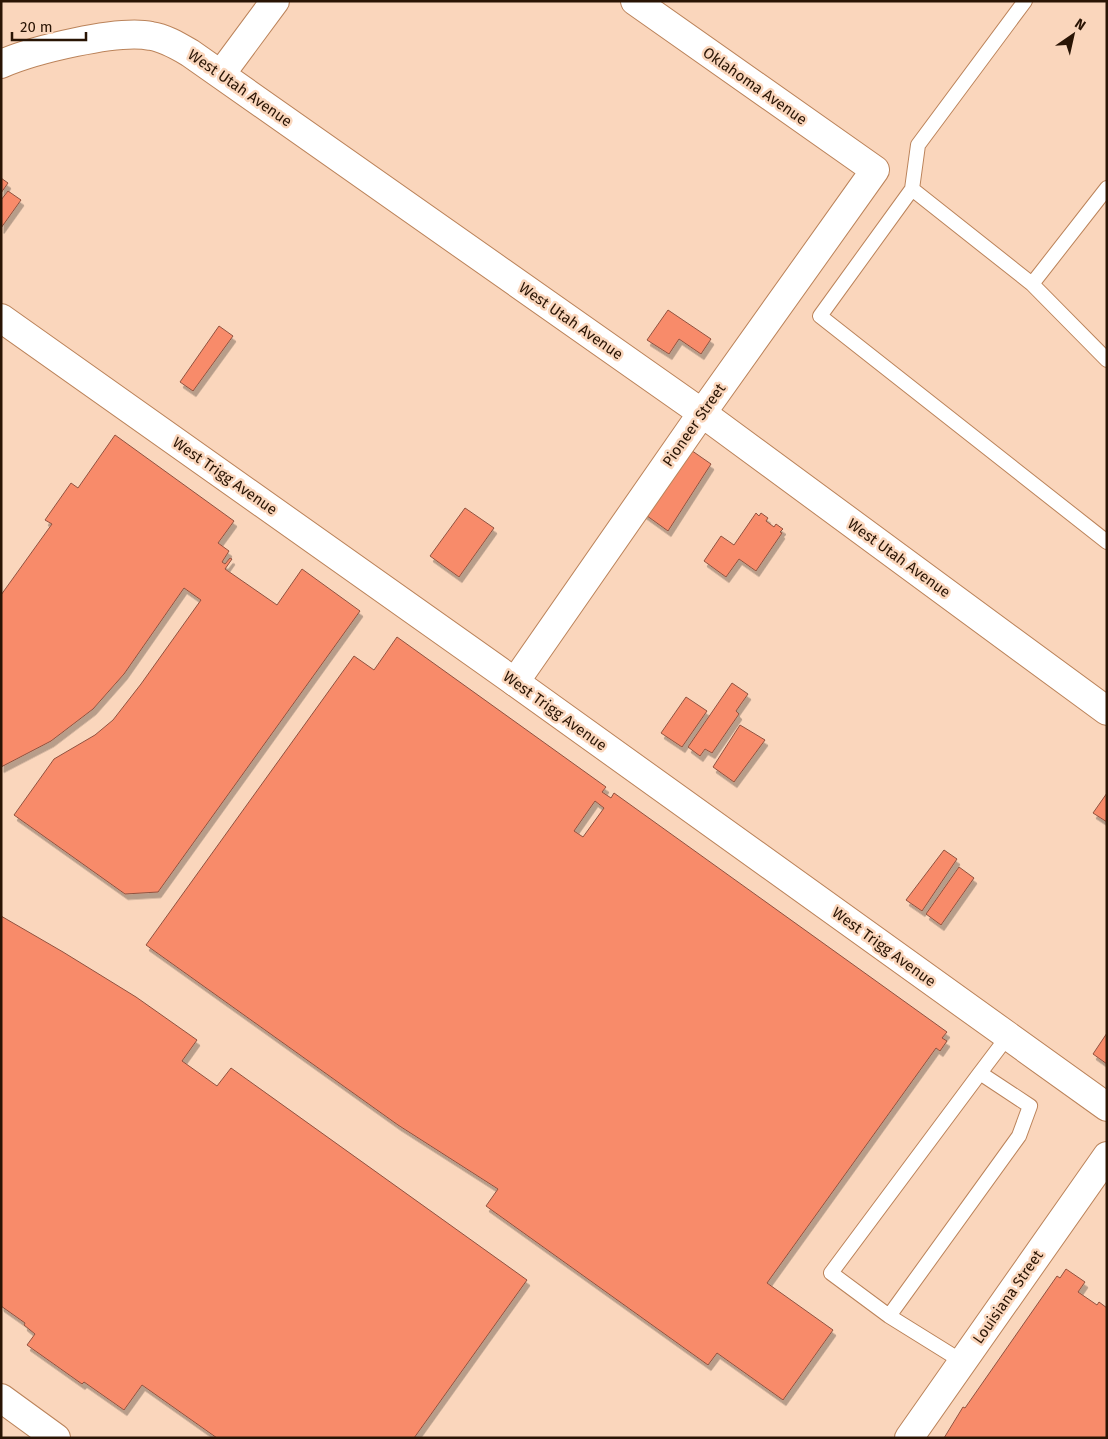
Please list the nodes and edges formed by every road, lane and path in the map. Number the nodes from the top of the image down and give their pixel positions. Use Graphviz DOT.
graph roads {
  1 [pos="275,1"];
  2 [pos="636,1"];
  3 [pos="1025,1"];
  4 [pos="1,64"];
  5 [pos="221,74"];
  6 [pos="875,170"];
  7 [pos="1107,188"];
  8 [pos="912,189"];
  9 [pos="1032,284"];
  10 [pos="1,318"];
  11 [pos="1107,360"];
  12 [pos="702,413"];
  13 [pos="1107,542"];
  14 [pos="515,682"];
  15 [pos="1107,711"];
  16 [pos="1008,1036"];
  17 [pos="980,1073"];
  18 [pos="1107,1107"];
  19 [pos="1107,1156"];
  20 [pos="889,1316"];
  21 [pos="963,1362"];
  22 [pos="1,1398"];
  23 [pos="41,1433"];
  24 [pos="909,1438"];
  1 -- 5 [label="street"];
  2 -- 6 [label="street, Oklahoma Avenue"];
  3 -- 8 [label="lane"];
  4 -- 5 [label="street, West Utah Avenue"];
  5 -- 12 [label="street, West Utah Avenue"];
  6 -- 12 [label="street, Pioneer Street"];
  7 -- 9 [label="lane"];
  8 -- 9 [label="lane"];
  8 -- 13 [label="lane"];
  9 -- 11 [label="lane"];
  10 -- 14 [label="street, West Trigg Avenue"];
  12 -- 14 [label="street, Pioneer Street"];
  12 -- 15 [label="street, West Utah Avenue"];
  14 -- 16 [label="street, West Trigg Avenue"];
  16 -- 17 [label="lane"];
  16 -- 18 [label="street, West Trigg Avenue"];
  17 -- 20 [label="lane"];
  17 -- 20 [label="lane"];
  19 -- 21 [label="street, Louisiana Street"];
  20 -- 21 [label="lane"];
  21 -- 24 [label="street, Louisiana Street"];
  22 -- 23 [label="street"];
}
